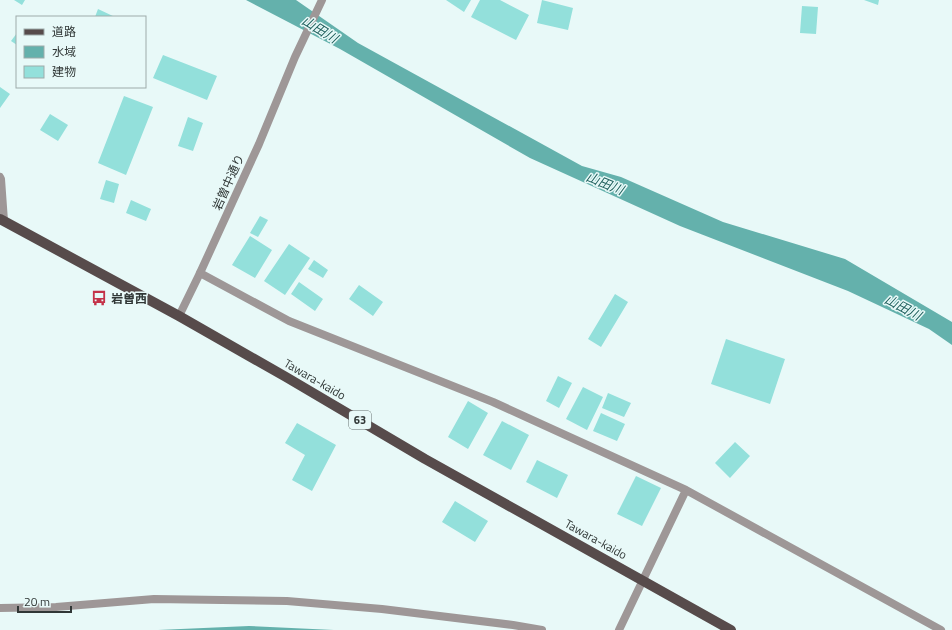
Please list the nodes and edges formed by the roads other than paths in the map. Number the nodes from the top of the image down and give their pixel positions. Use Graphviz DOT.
graph roads {
  1 [pos="322,0"];
  2 [pos="0,177"];
  3 [pos="2,220"];
  4 [pos="200,273"];
  5 [pos="179,316"];
  6 [pos="686,490"];
  7 [pos="644,580"];
  8 [pos="0,608"];
  9 [pos="542,630"];
  10 [pos="619,630"];
  11 [pos="731,630"];
  12 [pos="941,630"];
  1 -- 4 [label="street, 岩曽中通り"];
  2 -- 3 [label="street"];
  3 -- 5 [label="main road, Tawara-kaido / 63"];
  4 -- 5 [label="street, 岩曽中通り"];
  4 -- 6 [label="street"];
  5 -- 7 [label="main road, Tawara-kaido / 63"];
  6 -- 7 [label="street"];
  6 -- 12 [label="street"];
  7 -- 10 [label="street"];
  7 -- 11 [label="main road, Tawara-kaido / 63"];
  8 -- 9 [label="street"];
}
